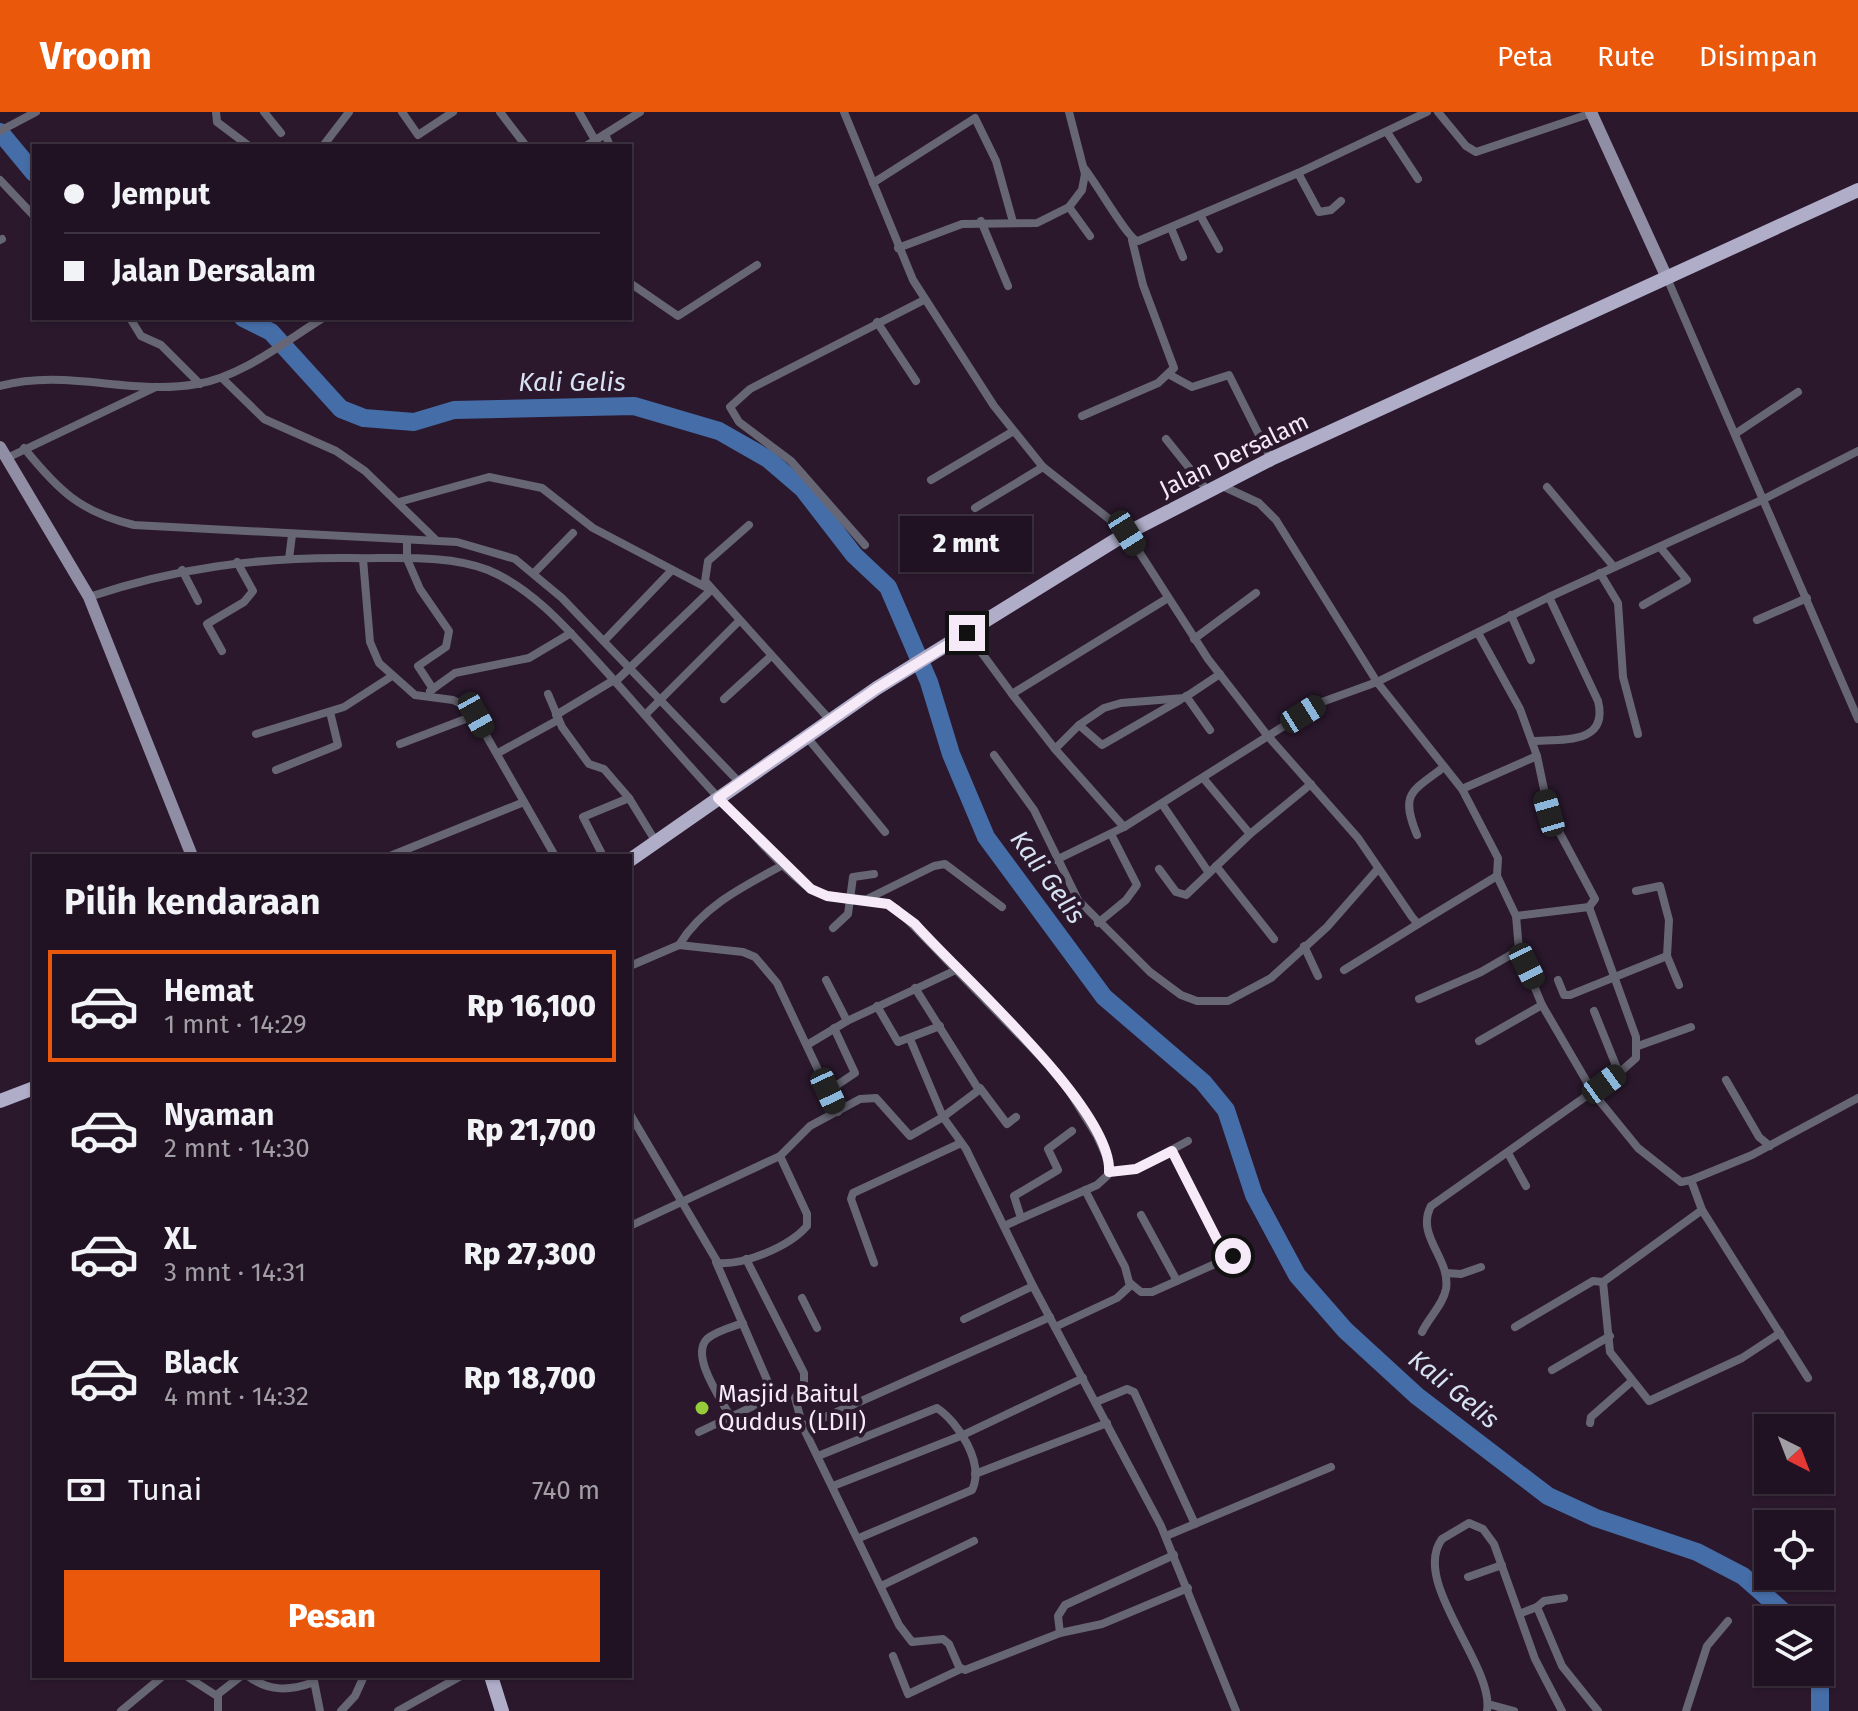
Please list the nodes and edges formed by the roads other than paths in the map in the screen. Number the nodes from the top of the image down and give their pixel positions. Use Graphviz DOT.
graph roads {
  1 [pos="36,112"];
  2 [pos="216,112"];
  3 [pos="264,112"];
  4 [pos="349,112"];
  5 [pos="402,112"];
  6 [pos="453,112"];
  7 [pos="500,112"];
  8 [pos="579,112"];
  9 [pos="640,112"];
  10 [pos="844,112"];
  11 [pos="1069,112"];
  12 [pos="1427,112"];
  13 [pos="1438,112"];
  14 [pos="1592,112"];
  15 [pos="626,116"];
  16 [pos="0,131"];
  17 [pos="1387,132"];
  18 [pos="281,133"];
  19 [pos="605,134"];
  20 [pos="595,140"];
  21 [pos="246,144"];
  22 [pos="325,144"];
  23 [pos="524,144"];
  24 [pos="589,144"];
  25 [pos="609,144"];
  26 [pos="1084,168"];
  27 [pos="1298,173"];
  28 [pos="1418,179"];
  29 [pos="0,180"];
  30 [pos="873,183"];
  31 [pos="1858,190"];
  32 [pos="1341,201"];
  33 [pos="1069,207"];
  34 [pos="32,214"];
  35 [pos="1200,215"];
  36 [pos="981,221"];
  37 [pos="1013,222"];
  38 [pos="1171,228"];
  39 [pos="1090,236"];
  40 [pos="1132,240"];
  41 [pos="898,248"];
  42 [pos="1219,249"];
  43 [pos="1183,257"];
  44 [pos="757,265"];
  45 [pos="1667,278"];
  46 [pos="632,284"];
  47 [pos="1008,286"];
  48 [pos="924,300"];
  49 [pos="131,320"];
  50 [pos="320,320"];
  51 [pos="877,322"];
  52 [pos="1170,375"];
  53 [pos="222,378"];
  54 [pos="916,381"];
  55 [pos="200,384"];
  56 [pos="0,386"];
  57 [pos="157,387"];
  58 [pos="1798,392"];
  59 [pos="1082,416"];
  60 [pos="1012,432"];
  61 [pos="1735,434"];
  62 [pos="1166,439"];
  63 [pos="24,448"];
  64 [pos="1858,451"];
  65 [pos="3,452"];
  66 [pos="1271,459"];
  67 [pos="1043,467"];
  68 [pos="931,480"];
  69 [pos="1212,487"];
  70 [pos="1547,487"];
  71 [pos="1764,499"];
  72 [pos="399,502"];
  73 [pos="975,508"];
  74 [pos="749,525"];
  75 [pos="573,533"];
  76 [pos="1127,533"];
  77 [pos="291,539"];
  78 [pos="436,540"];
  79 [pos="407,541"];
  80 [pos="865,545"];
  81 [pos="1660,547"];
  82 [pos="407,558"];
  83 [pos="289,559"];
  84 [pos="363,559"];
  85 [pos="237,562"];
  86 [pos="1614,567"];
  87 [pos="182,570"];
  88 [pos="672,570"];
  89 [pos="1600,573"];
  90 [pos="535,574"];
  91 [pos="711,590"];
  92 [pos="523,591"];
  93 [pos="1256,593"];
  94 [pos="89,597"];
  95 [pos="1549,597"];
  96 [pos="1168,598"];
  97 [pos="1807,598"];
  98 [pos="198,601"];
  99 [pos="1643,605"];
  100 [pos="1511,615"];
  101 [pos="1757,620"];
  102 [pos="739,621"];
  103 [pos="571,633"];
  104 [pos="967,633"];
  105 [pos="1478,633"];
  106 [pos="1194,639"];
  107 [pos="604,641"];
  108 [pos="222,651"];
  109 [pos="770,657"];
  110 [pos="1531,660"];
  111 [pos="631,669"];
  112 [pos="1220,674"];
  113 [pos="392,676"];
  114 [pos="615,681"];
  115 [pos="1377,682"];
  116 [pos="433,689"];
  117 [pos="548,694"];
  118 [pos="1012,694"];
  119 [pos="423,697"];
  120 [pos="1185,697"];
  121 [pos="724,699"];
  122 [pos="659,701"];
  123 [pos="330,712"];
  124 [pos="647,713"];
  125 [pos="476,715"];
  126 [pos="557,717"];
  127 [pos="1858,719"];
  128 [pos="830,720"];
  129 [pos="1079,725"];
  130 [pos="1210,730"];
  131 [pos="256,734"];
  132 [pos="1638,734"];
  133 [pos="1267,735"];
  134 [pos="806,736"];
  135 [pos="1532,741"];
  136 [pos="400,744"];
  137 [pos="1055,749"];
  138 [pos="498,753"];
  139 [pos="994,755"];
  140 [pos="1537,756"];
  141 [pos="1444,767"];
  142 [pos="276,770"];
  143 [pos="1204,779"];
  144 [pos="738,784"];
  145 [pos="1311,784"];
  146 [pos="1462,789"];
  147 [pos="629,798"];
  148 [pos="719,798"];
  149 [pos="524,802"];
  150 [pos="1162,804"];
  151 [pos="1124,827"];
  152 [pos="885,832"];
  153 [pos="1111,834"];
  154 [pos="1250,834"];
  155 [pos="1417,835"];
  156 [pos="657,843"];
  157 [pos="191,854"];
  158 [pos="395,854"];
  159 [pos="554,854"];
  160 [pos="602,854"];
  161 [pos="632,859"];
  162 [pos="1056,860"];
  163 [pos="783,865"];
  164 [pos="1159,869"];
  165 [pos="1213,870"];
  166 [pos="1377,870"];
  167 [pos="874,874"];
  168 [pos="1497,876"];
  169 [pos="1636,891"];
  170 [pos="848,898"];
  171 [pos="864,900"];
  172 [pos="1002,907"];
  173 [pos="1589,907"];
  174 [pos="1516,916"];
  175 [pos="1098,923"];
  176 [pos="1418,924"];
  177 [pos="833,928"];
  178 [pos="1274,939"];
  179 [pos="679,945"];
  180 [pos="1304,946"];
  181 [pos="1519,950"];
  182 [pos="1667,956"];
  183 [pos="632,965"];
  184 [pos="956,970"];
  185 [pos="1344,970"];
  186 [pos="1318,976"];
  187 [pos="1612,976"];
  188 [pos="826,980"];
  189 [pos="1558,980"];
  190 [pos="1679,985"];
  191 [pos="915,988"];
  192 [pos="1419,999"];
  193 [pos="1542,1005"];
  194 [pos="877,1006"];
  195 [pos="1594,1011"];
  196 [pos="847,1021"];
  197 [pos="940,1026"];
  198 [pos="1691,1027"];
  199 [pos="834,1028"];
  200 [pos="910,1039"];
  201 [pos="1479,1041"];
  202 [pos="807,1045"];
  203 [pos="1638,1046"];
  204 [pos="1619,1073"];
  205 [pos="1726,1080"];
  206 [pos="980,1088"];
  207 [pos="32,1089"];
  208 [pos="828,1091"];
  209 [pos="1594,1094"];
  210 [pos="1858,1098"];
  211 [pos="0,1101"];
  212 [pos="838,1112"];
  213 [pos="943,1117"];
  214 [pos="1016,1117"];
  215 [pos="632,1118"];
  216 [pos="1072,1131"];
  217 [pos="1188,1141"];
  218 [pos="961,1143"];
  219 [pos="1770,1146"];
  220 [pos="1172,1151"];
  221 [pos="1508,1153"];
  222 [pos="780,1156"];
  223 [pos="1109,1172"];
  224 [pos="1691,1180"];
  225 [pos="1526,1186"];
  226 [pos="1085,1190"];
  227 [pos="681,1205"];
  228 [pos="1702,1210"];
  229 [pos="1141,1215"];
  230 [pos="1021,1218"];
  231 [pos="632,1225"];
  232 [pos="1004,1226"];
  233 [pos="746,1259"];
  234 [pos="716,1262"];
  235 [pos="874,1263"];
  236 [pos="1481,1267"];
  237 [pos="1446,1273"];
  238 [pos="1177,1281"];
  239 [pos="1603,1282"];
  240 [pos="1130,1283"];
  241 [pos="1033,1286"];
  242 [pos="802,1298"];
  243 [pos="1050,1317"];
  244 [pos="964,1319"];
  245 [pos="743,1323"];
  246 [pos="1055,1327"];
  247 [pos="1515,1327"];
  248 [pos="817,1328"];
  249 [pos="1422,1332"];
  250 [pos="1780,1333"];
  251 [pos="1610,1336"];
  252 [pos="1552,1370"];
  253 [pos="1083,1378"];
  254 [pos="1808,1378"];
  255 [pos="1632,1381"];
  256 [pos="1096,1402"];
  257 [pos="730,1416"];
  258 [pos="1107,1423"];
  259 [pos="1590,1423"];
  260 [pos="803,1427"];
  261 [pos="699,1432"];
  262 [pos="963,1435"];
  263 [pos="818,1456"];
  264 [pos="1331,1467"];
  265 [pos="975,1474"];
  266 [pos="833,1486"];
  267 [pos="1195,1524"];
  268 [pos="1166,1536"];
  269 [pos="859,1538"];
  270 [pos="974,1541"];
  271 [pos="1174,1555"];
  272 [pos="1502,1565"];
  273 [pos="1468,1577"];
  274 [pos="881,1586"];
  275 [pos="1188,1588"];
  276 [pos="1564,1598"];
  277 [pos="1537,1607"];
  278 [pos="1519,1614"];
  279 [pos="1728,1621"];
  280 [pos="1060,1633"];
  281 [pos="893,1656"];
  282 [pos="961,1669"];
  283 [pos="161,1678"];
  284 [pos="189,1678"];
  285 [pos="239,1678"];
  286 [pos="251,1678"];
  287 [pos="363,1678"];
  288 [pos="457,1678"];
  289 [pos="492,1678"];
  290 [pos="313,1679"];
  291 [pos="217,1696"];
  292 [pos="1488,1708"];
  293 [pos="121,1711"];
  294 [pos="218,1711"];
  295 [pos="320,1711"];
  296 [pos="341,1711"];
  297 [pos="398,1711"];
  298 [pos="502,1711"];
  299 [pos="1236,1711"];
  300 [pos="1514,1711"];
  301 [pos="1562,1711"];
  302 [pos="1598,1711"];
  303 [pos="1686,1711"];
  1 -- 16 [label="street"];
  2 -- 21 [label="street"];
  3 -- 18 [label="street"];
  4 -- 22 [label="street"];
  5 -- 6 [label="street"];
  7 -- 23 [label="street"];
  8 -- 20 [label="street"];
  9 -- 15 [label="street"];
  10 -- 30 [label="street"];
  11 -- 26 [label="street"];
  12 -- 17 [label="street"];
  13 -- 14 [label="street"];
  14 -- 45 [label="main road"];
  15 -- 19 [label="street"];
  17 -- 27 [label="street"];
  17 -- 28 [label="street"];
  19 -- 20 [label="street"];
  19 -- 25 [label="street"];
  20 -- 24 [label="street"];
  26 -- 33 [label="street"];
  26 -- 40 [label="street"];
  27 -- 32 [label="street"];
  27 -- 35 [label="street"];
  29 -- 34 [label="street"];
  30 -- 37 [label="street"];
  30 -- 41 [label="street"];
  31 -- 45 [label="main road, Jalan Dersalam"];
  33 -- 37 [label="street"];
  33 -- 39 [label="street"];
  35 -- 38 [label="street"];
  35 -- 42 [label="street"];
  36 -- 37 [label="street"];
  36 -- 41 [label="street"];
  36 -- 47 [label="street"];
  38 -- 40 [label="street"];
  38 -- 43 [label="street"];
  40 -- 52 [label="street"];
  41 -- 48 [label="street"];
  44 -- 46 [label="street"];
  45 -- 61 [label="street"];
  45 -- 66 [label="main road, Jalan Dersalam"];
  48 -- 51 [label="street"];
  48 -- 60 [label="street"];
  49 -- 55 [label="street"];
  50 -- 53 [label="street"];
  51 -- 54 [label="street"];
  51 -- 80 [label="street"];
  52 -- 59 [label="street"];
  52 -- 66 [label="street"];
  53 -- 55 [label="street"];
  53 -- 72 [label="street"];
  55 -- 57 [label="street"];
  56 -- 57 [label="street"];
  57 -- 63 [label="street"];
  58 -- 61 [label="street"];
  60 -- 67 [label="street"];
  60 -- 68 [label="street"];
  61 -- 71 [label="street"];
  62 -- 69 [label="street"];
  63 -- 65 [label="street"];
  63 -- 77 [label="street"];
  64 -- 71 [label="street"];
  65 -- 94 [label="main road"];
  66 -- 69 [label="main road, Jalan Dersalam"];
  67 -- 73 [label="street"];
  67 -- 76 [label="street"];
  69 -- 76 [label="main road, Jalan Dersalam"];
  69 -- 115 [label="street"];
  70 -- 86 [label="street"];
  71 -- 81 [label="street"];
  71 -- 97 [label="street"];
  72 -- 78 [label="street"];
  72 -- 88 [label="street"];
  74 -- 91 [label="street"];
  75 -- 90 [label="street"];
  76 -- 96 [label="street"];
  76 -- 104 [label="main road, Jalan Dersalam"];
  77 -- 79 [label="street"];
  77 -- 83 [label="street"];
  78 -- 79 [label="street"];
  78 -- 90 [label="street"];
  79 -- 82 [label="street"];
  81 -- 86 [label="street"];
  81 -- 99 [label="street"];
  82 -- 84 [label="street"];
  82 -- 92 [label="street"];
  82 -- 116 [label="street"];
  83 -- 84 [label="street"];
  83 -- 85 [label="street"];
  84 -- 113 [label="street"];
  85 -- 87 [label="street"];
  85 -- 108 [label="street"];
  86 -- 89 [label="street"];
  87 -- 94 [label="street"];
  87 -- 98 [label="street"];
  88 -- 91 [label="street"];
  88 -- 107 [label="street"];
  89 -- 95 [label="street"];
  89 -- 132 [label="street"];
  90 -- 92 [label="street"];
  90 -- 107 [label="street"];
  91 -- 102 [label="street"];
  91 -- 111 [label="street"];
  92 -- 103 [label="street"];
  93 -- 106 [label="street"];
  94 -- 157 [label="main road"];
  95 -- 100 [label="street"];
  95 -- 135 [label="street"];
  96 -- 106 [label="street"];
  96 -- 118 [label="street"];
  97 -- 101 [label="street"];
  97 -- 127 [label="street"];
  100 -- 105 [label="street"];
  100 -- 110 [label="street"];
  102 -- 109 [label="street"];
  102 -- 122 [label="street"];
  103 -- 114 [label="street"];
  103 -- 116 [label="street"];
  104 -- 118 [label="street"];
  104 -- 128 [label="main road, Jalan Dersalam"];
  105 -- 115 [label="street"];
  105 -- 135 [label="street"];
  106 -- 112 [label="street"];
  107 -- 111 [label="street"];
  109 -- 121 [label="street"];
  109 -- 128 [label="street"];
  111 -- 114 [label="street"];
  111 -- 122 [label="street"];
  112 -- 120 [label="street"];
  112 -- 133 [label="street"];
  113 -- 119 [label="street"];
  113 -- 123 [label="street"];
  114 -- 124 [label="street"];
  114 -- 126 [label="street"];
  115 -- 133 [label="street"];
  115 -- 141 [label="street"];
  116 -- 119 [label="street"];
  117 -- 126 [label="street"];
  118 -- 137 [label="street"];
  119 -- 125 [label="street"];
  120 -- 129 [label="street"];
  120 -- 129 [label="street"];
  120 -- 130 [label="street"];
  122 -- 124 [label="street"];
  122 -- 144 [label="street"];
  123 -- 131 [label="street"];
  123 -- 142 [label="street"];
  124 -- 148 [label="street"];
  125 -- 136 [label="street"];
  125 -- 138 [label="street"];
  126 -- 138 [label="street"];
  126 -- 147 [label="street"];
  128 -- 134 [label="main road, Jalan Dersalam"];
  129 -- 137 [label="street"];
  133 -- 143 [label="street"];
  133 -- 145 [label="street"];
  134 -- 144 [label="main road, Jalan Dersalam"];
  134 -- 152 [label="street"];
  135 -- 140 [label="street"];
  137 -- 151 [label="street"];
  138 -- 149 [label="street"];
  139 -- 162 [label="street"];
  140 -- 146 [label="street"];
  140 -- 173 [label="street"];
  141 -- 146 [label="street"];
  141 -- 155 [label="street"];
  143 -- 150 [label="street"];
  143 -- 154 [label="street"];
  144 -- 148 [label="main road, Jalan Dersalam"];
  145 -- 154 [label="street"];
  145 -- 166 [label="street"];
  146 -- 168 [label="street"];
  147 -- 156 [label="street"];
  147 -- 160 [label="street"];
  148 -- 156 [label="main road, Jalan Dersalam"];
  148 -- 163 [label="street"];
  149 -- 158 [label="street"];
  149 -- 159 [label="street"];
  150 -- 151 [label="street"];
  150 -- 165 [label="street"];
  151 -- 153 [label="street"];
  153 -- 162 [label="street"];
  153 -- 175 [label="street"];
  154 -- 165 [label="street"];
  156 -- 161 [label="main road, Jalan Dersalam"];
  162 -- 175 [label="street"];
  163 -- 170 [label="street"];
  163 -- 179 [label="street"];
  164 -- 165 [label="street"];
  165 -- 178 [label="street"];
  166 -- 176 [label="street"];
  166 -- 180 [label="street"];
  167 -- 170 [label="street"];
  168 -- 174 [label="street"];
  168 -- 176 [label="street"];
  169 -- 182 [label="street"];
  170 -- 171 [label="street"];
  170 -- 177 [label="street"];
  171 -- 172 [label="street"];
  171 -- 184 [label="street"];
  173 -- 174 [label="street"];
  173 -- 187 [label="street"];
  174 -- 181 [label="street"];
  175 -- 180 [label="street"];
  176 -- 185 [label="street"];
  179 -- 183 [label="street"];
  179 -- 202 [label="street"];
  180 -- 186 [label="street"];
  181 -- 192 [label="street"];
  181 -- 193 [label="street"];
  182 -- 187 [label="street"];
  182 -- 190 [label="street"];
  184 -- 191 [label="street"];
  184 -- 223 [label="street"];
  187 -- 189 [label="street"];
  187 -- 203 [label="street"];
  188 -- 196 [label="street"];
  191 -- 194 [label="street"];
  191 -- 197 [label="street"];
  193 -- 201 [label="street"];
  193 -- 209 [label="street"];
  194 -- 196 [label="street"];
  194 -- 200 [label="street"];
  195 -- 204 [label="street"];
  196 -- 199 [label="street"];
  197 -- 200 [label="street"];
  197 -- 206 [label="street"];
  198 -- 203 [label="street"];
  199 -- 202 [label="street"];
  199 -- 208 [label="street"];
  200 -- 213 [label="street"];
  202 -- 208 [label="street"];
  203 -- 204 [label="street"];
  204 -- 209 [label="street"];
  205 -- 219 [label="street"];
  206 -- 213 [label="street"];
  206 -- 214 [label="street"];
  207 -- 211 [label="main road"];
  208 -- 212 [label="street"];
  209 -- 221 [label="street"];
  209 -- 224 [label="street"];
  210 -- 219 [label="street"];
  212 -- 213 [label="street"];
  212 -- 222 [label="street"];
  213 -- 218 [label="street"];
  215 -- 227 [label="street"];
  216 -- 230 [label="street"];
  217 -- 220 [label="street"];
  218 -- 232 [label="street"];
  218 -- 235 [label="street"];
  219 -- 224 [label="street"];
  220 -- 223 [label="street"];
  220 -- 238 [label="street"];
  221 -- 225 [label="street"];
  221 -- 237 [label="street"];
  222 -- 227 [label="street"];
  222 -- 233 [label="street"];
  223 -- 226 [label="street"];
  224 -- 228 [label="street"];
  226 -- 230 [label="street"];
  226 -- 240 [label="street"];
  227 -- 231 [label="street"];
  227 -- 234 [label="street"];
  228 -- 239 [label="street"];
  228 -- 250 [label="street"];
  229 -- 238 [label="street"];
  230 -- 232 [label="street"];
  232 -- 241 [label="street"];
  233 -- 234 [label="street"];
  233 -- 260 [label="street"];
  234 -- 245 [label="street"];
  236 -- 237 [label="street"];
  237 -- 249 [label="street"];
  238 -- 240 [label="street"];
  239 -- 247 [label="street"];
  239 -- 251 [label="street"];
  240 -- 246 [label="street"];
  241 -- 243 [label="street"];
  241 -- 244 [label="street"];
  242 -- 248 [label="street"];
  243 -- 246 [label="street"];
  243 -- 260 [label="street"];
  245 -- 257 [label="street"];
  245 -- 257 [label="street"];
  246 -- 253 [label="street"];
  250 -- 254 [label="street"];
  250 -- 255 [label="street"];
  251 -- 252 [label="street"];
  251 -- 255 [label="street"];
  253 -- 256 [label="street"];
  253 -- 262 [label="street"];
  255 -- 259 [label="street"];
  256 -- 258 [label="street"];
  256 -- 267 [label="street"];
  257 -- 261 [label="street"];
  258 -- 265 [label="street"];
  258 -- 268 [label="street"];
  260 -- 263 [label="street"];
  262 -- 263 [label="street"];
  262 -- 265 [label="street"];
  262 -- 266 [label="street"];
  263 -- 266 [label="street"];
  264 -- 267 [label="street"];
  265 -- 269 [label="street"];
  266 -- 269 [label="street"];
  267 -- 268 [label="street"];
  268 -- 271 [label="street"];
  269 -- 274 [label="street"];
  270 -- 274 [label="street"];
  271 -- 275 [label="street"];
  271 -- 280 [label="street"];
  272 -- 273 [label="street"];
  272 -- 278 [label="street"];
  272 -- 292 [label="street"];
  274 -- 282 [label="street"];
  275 -- 280 [label="street"];
  275 -- 299 [label="street"];
  276 -- 277 [label="street"];
  277 -- 278 [label="street"];
  277 -- 302 [label="street"];
  278 -- 301 [label="street"];
  279 -- 303 [label="street"];
  280 -- 282 [label="street"];
  281 -- 282 [label="street"];
  283 -- 293 [label="street"];
  284 -- 291 [label="street"];
  285 -- 291 [label="street"];
  286 -- 290 [label="street"];
  287 -- 296 [label="street"];
  288 -- 297 [label="street"];
  289 -- 298 [label="main road"];
  290 -- 295 [label="street"];
  291 -- 294 [label="street"];
  292 -- 300 [label="street"];
}
